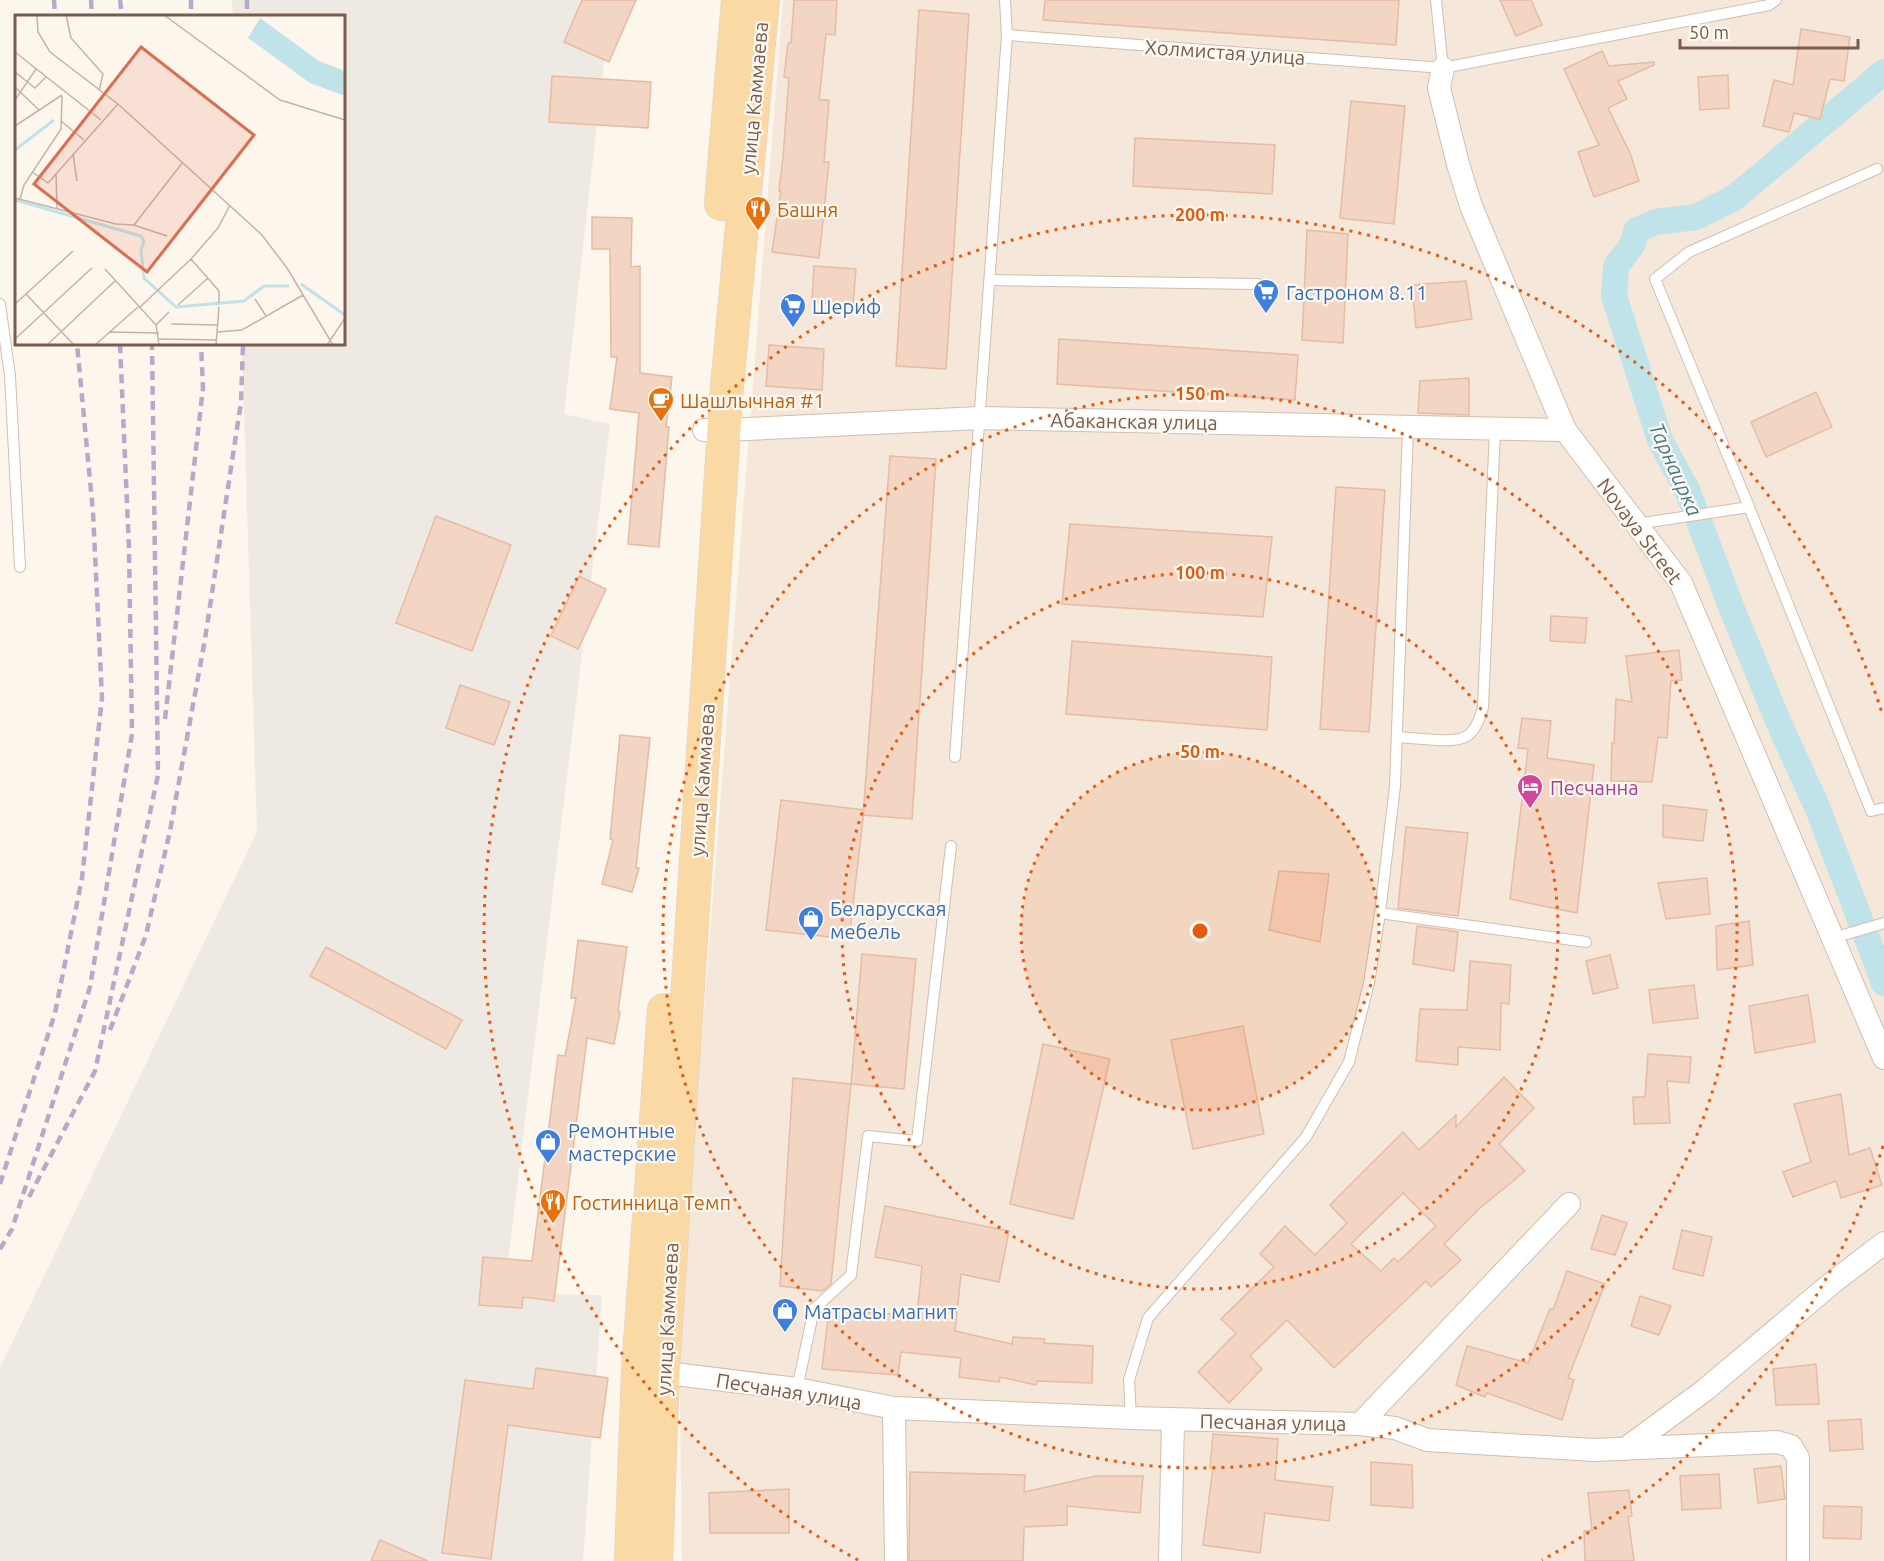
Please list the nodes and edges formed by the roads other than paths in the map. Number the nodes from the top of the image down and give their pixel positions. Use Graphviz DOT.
graph roads {
  1 [pos="738,0"];
  2 [pos="763,0"];
  3 [pos="1005,0"];
  4 [pos="1436,0"];
  5 [pos="1776,0"];
  6 [pos="1007,35"];
  7 [pos="1443,68"];
  8 [pos="1877,169"];
  9 [pos="990,280"];
  10 [pos="1258,284"];
  11 [pos="0,304"];
  12 [pos="980,418"];
  13 [pos="1408,427"];
  14 [pos="1495,429"];
  15 [pos="715,430"];
  16 [pos="1565,430"];
  17 [pos="1749,507"];
  18 [pos="1636,524"];
  19 [pos="20,567"];
  20 [pos="1397,737"];
  21 [pos="955,757"];
  22 [pos="1884,808"];
  23 [pos="951,846"];
  24 [pos="1380,913"];
  25 [pos="1883,922"];
  26 [pos="1833,938"];
  27 [pos="1586,942"];
  28 [pos="1884,1058"];
  29 [pos="1569,1204"];
  30 [pos="1884,1244"];
  31 [pos="650,1371"];
  32 [pos="797,1389"];
  33 [pos="894,1408"];
  34 [pos="1131,1419"];
  35 [pos="1173,1420"];
  36 [pos="1360,1424"];
  37 [pos="1624,1449"];
  38 [pos="631,1561"];
  39 [pos="656,1561"];
  40 [pos="896,1561"];
  41 [pos="1170,1561"];
  42 [pos="1797,1561"];
  1 -- 15 [label="main road, улица Каммаева"];
  2 -- 15 [label="main road, улица Каммаева"];
  3 -- 6 [label="lane"];
  4 -- 7 [label="lane"];
  5 -- 7 [label="lane, Холмистая улица"];
  6 -- 7 [label="lane, Холмистая улица"];
  6 -- 9 [label="lane"];
  7 -- 16 [label="street, Novaya Street"];
  8 -- 17 [label="lane"];
  9 -- 10 [label="lane"];
  9 -- 12 [label="lane"];
  11 -- 19 [label="lane"];
  12 -- 13 [label="street, Абаканская улица"];
  12 -- 15 [label="street, Абаканская улица"];
  12 -- 21 [label="lane"];
  13 -- 14 [label="street, Абаканская улица"];
  13 -- 20 [label="lane"];
  14 -- 16 [label="street, Абаканская улица"];
  14 -- 20 [label="lane"];
  15 -- 31 [label="main road, улица Каммаева"];
  16 -- 18 [label="street, Novaya Street"];
  17 -- 18 [label="lane"];
  17 -- 22 [label="lane"];
  18 -- 26 [label="street, Novaya Street"];
  20 -- 24 [label="lane"];
  23 -- 32 [label="lane"];
  24 -- 27 [label="lane"];
  24 -- 34 [label="lane"];
  25 -- 26 [label="lane"];
  26 -- 28 [label="street, Novaya Street"];
  29 -- 36 [label="street"];
  30 -- 37 [label="street"];
  31 -- 32 [label="street, Песчаная улица"];
  31 -- 38 [label="main road, улица Каммаева"];
  31 -- 39 [label="main road, улица Каммаева"];
  32 -- 33 [label="street, Песчаная улица"];
  33 -- 34 [label="street, Песчаная улица"];
  33 -- 40 [label="street"];
  34 -- 35 [label="street, Песчаная улица"];
  35 -- 36 [label="street, Песчаная улица"];
  35 -- 41 [label="street"];
  36 -- 37 [label="street, Песчаная улица"];
  37 -- 42 [label="street, Песчаная улица"];
}
